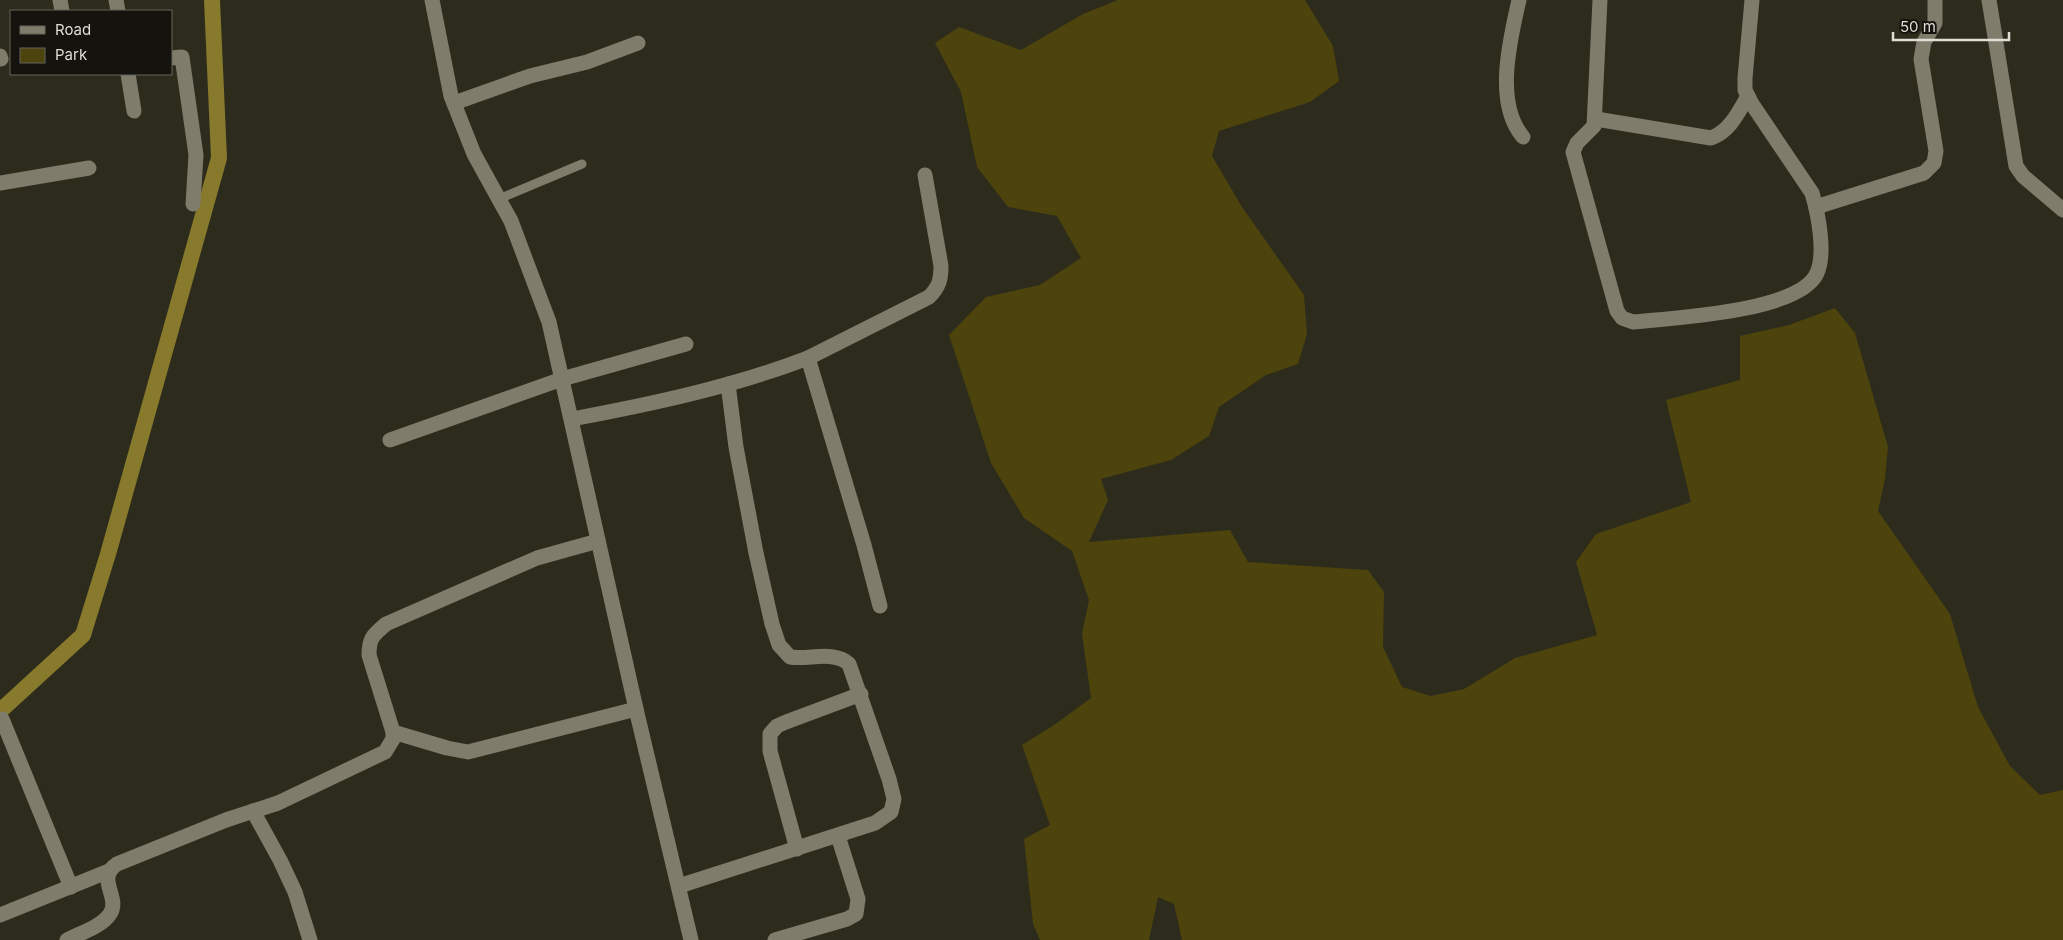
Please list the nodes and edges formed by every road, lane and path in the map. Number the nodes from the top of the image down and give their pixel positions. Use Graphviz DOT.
graph roads {
  1 [pos="432,0"];
  2 [pos="1519,0"];
  3 [pos="1600,0"];
  4 [pos="1752,0"];
  5 [pos="1935,0"];
  6 [pos="1989,0"];
  7 [pos="638,43"];
  8 [pos="172,58"];
  9 [pos="128,75"];
  10 [pos="1748,96"];
  11 [pos="454,103"];
  12 [pos="134,111"];
  13 [pos="1596,119"];
  14 [pos="1523,137"];
  15 [pos="582,164"];
  16 [pos="89,168"];
  17 [pos="925,175"];
  18 [pos="0,183"];
  19 [pos="499,199"];
  20 [pos="193,204"];
  21 [pos="1816,207"];
  22 [pos="2063,210"];
  23 [pos="686,344"];
  24 [pos="808,358"];
  25 [pos="562,379"];
  26 [pos="728,384"];
  27 [pos="572,419"];
  28 [pos="390,440"];
  29 [pos="598,541"];
  30 [pos="880,606"];
  31 [pos="860,694"];
  32 [pos="636,709"];
  33 [pos="2,719"];
  34 [pos="393,732"];
  35 [pos="252,812"];
  36 [pos="838,836"];
  37 [pos="797,849"];
  38 [pos="109,872"];
  39 [pos="71,886"];
  40 [pos="678,886"];
  41 [pos="1,911"];
  42 [pos="67,940"];
  43 [pos="310,940"];
  44 [pos="691,940"];
  45 [pos="775,940"];
  1 -- 11 [label="street"];
  2 -- 14 [label="street"];
  3 -- 13 [label="street"];
  4 -- 10 [label="street"];
  5 -- 21 [label="street"];
  6 -- 22 [label="street"];
  7 -- 11 [label="street"];
  8 -- 20 [label="street"];
  9 -- 12 [label="street"];
  10 -- 13 [label="street"];
  10 -- 21 [label="street"];
  11 -- 19 [label="street"];
  13 -- 21 [label="street"];
  15 -- 19 [label="lane"];
  16 -- 18 [label="street"];
  17 -- 24 [label="street"];
  19 -- 25 [label="street"];
  23 -- 25 [label="street"];
  24 -- 26 [label="street"];
  24 -- 30 [label="street"];
  25 -- 27 [label="street"];
  25 -- 28 [label="street"];
  26 -- 27 [label="street"];
  26 -- 31 [label="street"];
  27 -- 29 [label="street"];
  29 -- 32 [label="street"];
  29 -- 34 [label="street"];
  31 -- 36 [label="street"];
  31 -- 37 [label="street"];
  32 -- 34 [label="street"];
  32 -- 40 [label="street"];
  33 -- 39 [label="street"];
  34 -- 35 [label="street"];
  35 -- 38 [label="street"];
  35 -- 43 [label="street"];
  36 -- 37 [label="street"];
  36 -- 45 [label="street"];
  37 -- 40 [label="street"];
  38 -- 39 [label="street"];
  38 -- 42 [label="street"];
  39 -- 41 [label="street"];
  40 -- 44 [label="street"];
}
